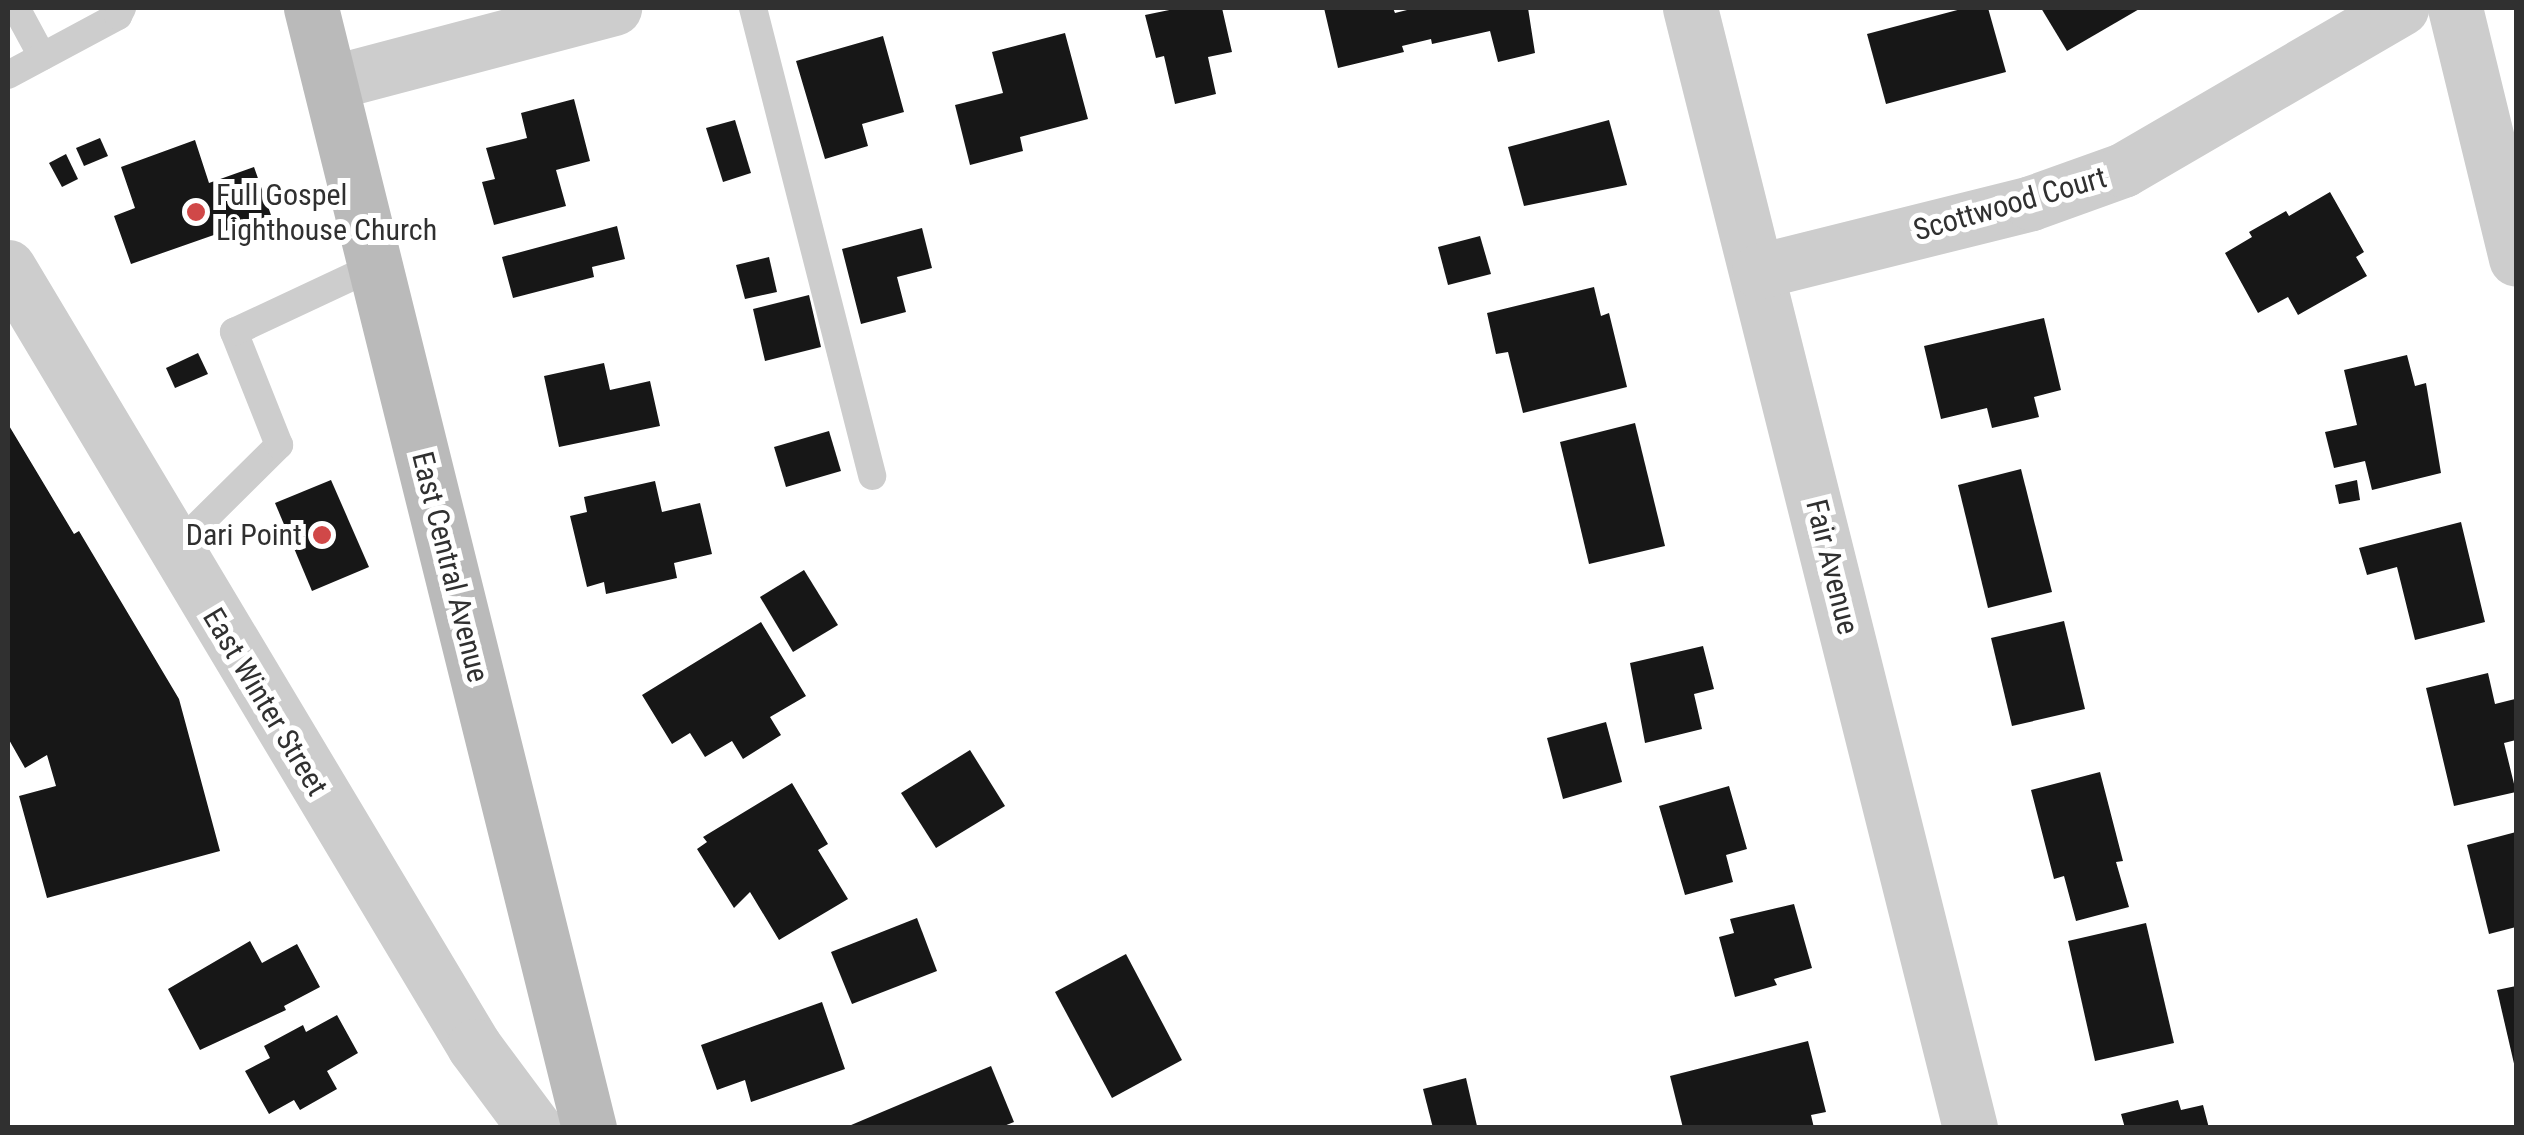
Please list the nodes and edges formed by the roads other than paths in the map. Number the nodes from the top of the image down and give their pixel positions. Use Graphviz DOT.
graph roads {
  1 [pos="16,8"];
  2 [pos="122,8"];
  3 [pos="311,8"];
  4 [pos="614,8"];
  5 [pos="752,8"];
  6 [pos="1690,8"];
  7 [pos="2401,8"];
  8 [pos="2454,8"];
  9 [pos="42,56"];
  10 [pos="8,74"];
  11 [pos="330,83"];
  12 [pos="2516,260"];
  13 [pos="375,266"];
  14 [pos="8,268"];
  15 [pos="1759,272"];
  16 [pos="872,476"];
  17 [pos="174,549"];
  18 [pos="535,1128"];
  19 [pos="589,1128"];
  20 [pos="1970,1128"];
  1 -- 9 [label="lane"];
  2 -- 9 [label="lane"];
  3 -- 11 [label="main road, East Central Avenue"];
  4 -- 11 [label="street"];
  5 -- 16 [label="lane"];
  6 -- 15 [label="street, Fair Avenue"];
  7 -- 15 [label="street, Scottwood Court"];
  8 -- 12 [label="street"];
  9 -- 10 [label="lane"];
  11 -- 13 [label="main road, East Central Avenue"];
  13 -- 17 [label="lane"];
  13 -- 19 [label="main road, East Central Avenue"];
  14 -- 17 [label="street, East Winter Street"];
  15 -- 20 [label="street, Fair Avenue"];
  17 -- 18 [label="street, East Winter Street"];
}
